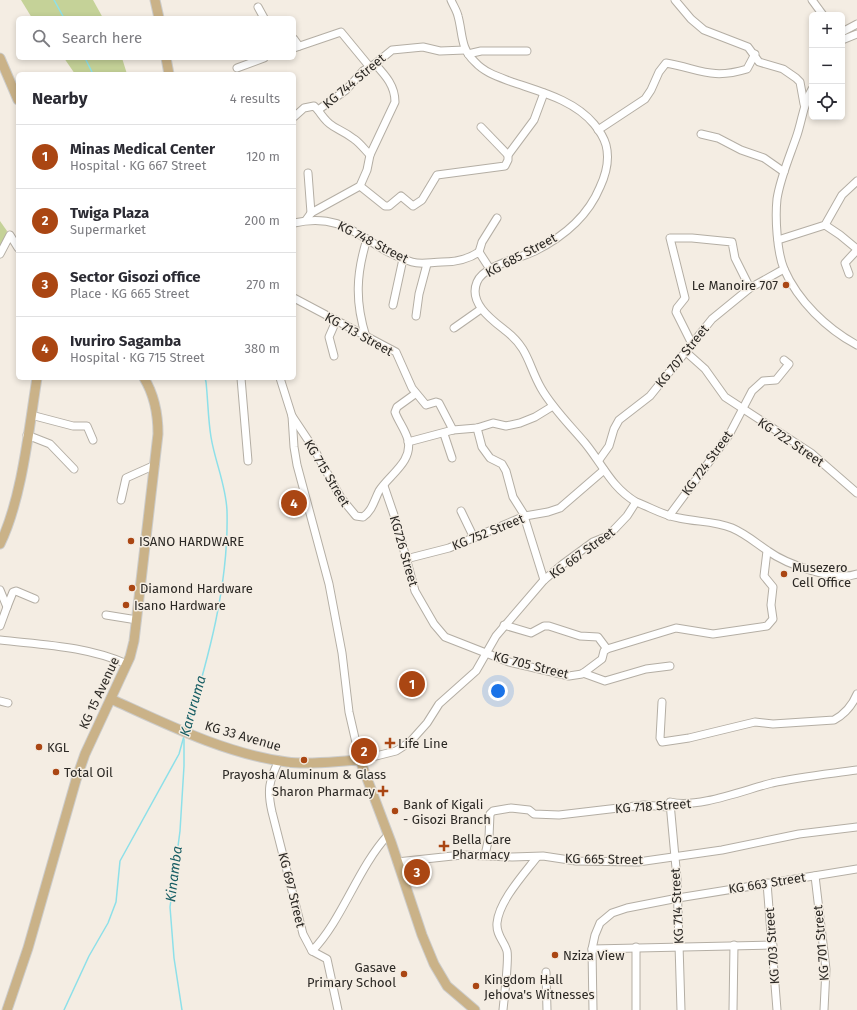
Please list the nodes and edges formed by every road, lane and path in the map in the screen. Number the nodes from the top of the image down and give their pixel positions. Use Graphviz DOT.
graph roads {
  1 [pos="155,0"];
  2 [pos="451,0"];
  3 [pos="675,0"];
  4 [pos="812,0"];
  5 [pos="258,7"];
  6 [pos="821,12"];
  7 [pos="158,16"];
  8 [pos="263,16"];
  9 [pos="857,24"];
  10 [pos="845,30"];
  11 [pos="857,34"];
  12 [pos="845,39"];
  13 [pos="297,47"];
  14 [pos="527,51"];
  15 [pos="467,52"];
  16 [pos="755,54"];
  17 [pos="0,58"];
  18 [pos="166,60"];
  19 [pos="259,60"];
  20 [pos="372,65"];
  21 [pos="237,68"];
  22 [pos="169,72"];
  23 [pos="16,93"];
  24 [pos="544,93"];
  25 [pos="809,95"];
  26 [pos="804,104"];
  27 [pos="318,110"];
  28 [pos="296,116"];
  29 [pos="480,127"];
  30 [pos="598,130"];
  31 [pos="701,134"];
  32 [pos="508,154"];
  33 [pos="370,155"];
  34 [pos="784,172"];
  35 [pos="308,173"];
  36 [pos="857,181"];
  37 [pos="360,186"];
  38 [pos="311,213"];
  39 [pos="497,218"];
  40 [pos="306,220"];
  41 [pos="296,223"];
  42 [pos="825,226"];
  43 [pos="367,239"];
  44 [pos="778,240"];
  45 [pos="16,245"];
  46 [pos="857,249"];
  47 [pos="479,252"];
  48 [pos="0,254"];
  49 [pos="403,259"];
  50 [pos="427,264"];
  51 [pos="784,268"];
  52 [pos="490,269"];
  53 [pos="849,274"];
  54 [pos="750,288"];
  55 [pos="296,299"];
  56 [pos="393,306"];
  57 [pos="481,310"];
  58 [pos="416,316"];
  59 [pos="336,321"];
  60 [pos="454,328"];
  61 [pos="366,337"];
  62 [pos="692,344"];
  63 [pos="857,345"];
  64 [pos="686,352"];
  65 [pos="334,356"];
  66 [pos="788,362"];
  67 [pos="37,380"];
  68 [pos="145,380"];
  69 [pos="241,380"];
  70 [pos="281,380"];
  71 [pos="415,394"];
  72 [pos="553,406"];
  73 [pos="742,409"];
  74 [pos="31,415"];
  75 [pos="292,416"];
  76 [pos="477,428"];
  77 [pos="453,430"];
  78 [pos="444,434"];
  79 [pos="27,435"];
  80 [pos="92,440"];
  81 [pos="408,442"];
  82 [pos="452,458"];
  83 [pos="248,460"];
  84 [pos="599,460"];
  85 [pos="154,465"];
  86 [pos="74,469"];
  87 [pos="604,470"];
  88 [pos="384,486"];
  89 [pos="857,493"];
  90 [pos="121,500"];
  91 [pos="636,502"];
  92 [pos="461,511"];
  93 [pos="524,516"];
  94 [pos="669,516"];
  95 [pos="474,538"];
  96 [pos="0,544"];
  97 [pos="767,551"];
  98 [pos="406,559"];
  99 [pos="857,574"];
  100 [pos="544,580"];
  101 [pos="0,590"];
  102 [pos="34,599"];
  103 [pos="7,607"];
  104 [pos="106,615"];
  105 [pos="136,620"];
  106 [pos="504,625"];
  107 [pos="0,626"];
  108 [pos="0,640"];
  109 [pos="606,649"];
  110 [pos="485,654"];
  111 [pos="127,664"];
  112 [pos="670,666"];
  113 [pos="583,673"];
  114 [pos="857,694"];
  115 [pos="111,699"];
  116 [pos="0,701"];
  117 [pos="662,702"];
  118 [pos="8,703"];
  119 [pos="280,760"];
  120 [pos="360,760"];
  121 [pos="857,770"];
  122 [pos="670,802"];
  123 [pos="857,827"];
  124 [pos="388,835"];
  125 [pos="485,855"];
  126 [pos="675,856"];
  127 [pos="537,857"];
  128 [pos="397,862"];
  129 [pos="857,869"];
  130 [pos="814,876"];
  131 [pos="767,883"];
  132 [pos="678,898"];
  133 [pos="772,945"];
  134 [pos="636,946"];
  135 [pos="734,946"];
  136 [pos="680,947"];
  137 [pos="592,949"];
  138 [pos="312,951"];
  139 [pos="546,972"];
  140 [pos="7,1010"];
  141 [pos="338,1010"];
  142 [pos="475,1010"];
  143 [pos="503,1010"];
  144 [pos="546,1010"];
  145 [pos="593,1010"];
  146 [pos="636,1010"];
  147 [pos="681,1010"];
  148 [pos="733,1010"];
  149 [pos="777,1010"];
  150 [pos="824,1010"];
  1 -- 7 [label="main road"];
  2 -- 15 [label="street, KG 685 Street"];
  3 -- 16 [label="street"];
  4 -- 6 [label="street"];
  5 -- 8 [label="street"];
  9 -- 10 [label="street"];
  11 -- 12 [label="street"];
  13 -- 20 [label="street"];
  14 -- 15 [label="street, KG 744 Street"];
  15 -- 20 [label="street, KG 744 Street"];
  15 -- 24 [label="street, KG 685 Street"];
  16 -- 26 [label="street"];
  16 -- 30 [label="street"];
  17 -- 23 [label="main road"];
  18 -- 22 [label="main road"];
  19 -- 21 [label="street"];
  20 -- 27 [label="street, KG 744 Street"];
  20 -- 33 [label="street"];
  24 -- 30 [label="street, KG 685 Street"];
  24 -- 32 [label="street"];
  25 -- 26 [label="street"];
  26 -- 34 [label="street"];
  27 -- 28 [label="street, KG 744 Street"];
  27 -- 33 [label="street"];
  29 -- 32 [label="street"];
  30 -- 52 [label="street, KG 685 Street"];
  31 -- 34 [label="street"];
  32 -- 37 [label="street"];
  33 -- 37 [label="street"];
  34 -- 44 [label="street"];
  35 -- 38 [label="street"];
  36 -- 42 [label="street"];
  37 -- 38 [label="street"];
  38 -- 40 [label="street"];
  39 -- 47 [label="street"];
  40 -- 41 [label="street, KG 748 Street"];
  40 -- 43 [label="street, KG 748 Street"];
  42 -- 44 [label="street"];
  42 -- 46 [label="street"];
  43 -- 49 [label="street, KG 748 Street"];
  43 -- 61 [label="street"];
  44 -- 51 [label="street"];
  45 -- 48 [label="street"];
  46 -- 53 [label="street"];
  47 -- 50 [label="street, KG 748 Street"];
  47 -- 52 [label="street"];
  49 -- 50 [label="street, KG 748 Street"];
  49 -- 56 [label="street"];
  50 -- 58 [label="street"];
  51 -- 54 [label="street, KG 707 Street"];
  51 -- 63 [label="street"];
  52 -- 57 [label="street, KG 685 Street"];
  54 -- 62 [label="street, KG 707 Street"];
  54 -- 62 [label="street"];
  55 -- 59 [label="street, KG 713 Street"];
  57 -- 60 [label="street"];
  57 -- 72 [label="street"];
  59 -- 61 [label="street, KG 713 Street"];
  59 -- 65 [label="street"];
  61 -- 71 [label="street, KG 713 Street"];
  62 -- 64 [label="street, KG 707 Street"];
  64 -- 73 [label="street, KG 722 Street"];
  64 -- 84 [label="street, KG 707 Street"];
  66 -- 73 [label="street, KG 724 Street"];
  67 -- 74 [label="main road"];
  68 -- 85 [label="main road, KG 15 Avenue"];
  69 -- 83 [label="street"];
  70 -- 75 [label="street"];
  71 -- 77 [label="street"];
  71 -- 81 [label="street"];
  72 -- 76 [label="street"];
  72 -- 84 [label="street"];
  73 -- 89 [label="street, KG 722 Street"];
  73 -- 94 [label="street, KG 724 Street"];
  74 -- 79 [label="main road"];
  74 -- 80 [label="street"];
  75 -- 88 [label="street, KG 715 Street"];
  75 -- 120 [label="street"];
  76 -- 77 [label="street"];
  76 -- 93 [label="street"];
  77 -- 78 [label="street"];
  78 -- 81 [label="street"];
  78 -- 82 [label="street"];
  79 -- 86 [label="street"];
  79 -- 96 [label="main road"];
  81 -- 88 [label="street, KG 715 Street"];
  84 -- 87 [label="street"];
  85 -- 90 [label="street"];
  85 -- 105 [label="main road, KG 15 Avenue"];
  87 -- 91 [label="street"];
  87 -- 93 [label="street, KG 752 Street"];
  88 -- 98 [label="street, KG726 Street"];
  91 -- 94 [label="street"];
  91 -- 100 [label="street, KG 667 Street"];
  92 -- 95 [label="street"];
  93 -- 95 [label="street, KG 752 Street"];
  93 -- 100 [label="street"];
  94 -- 97 [label="street"];
  95 -- 98 [label="street, KG 752 Street"];
  97 -- 99 [label="street"];
  97 -- 109 [label="street"];
  98 -- 110 [label="street, KG726 Street"];
  100 -- 106 [label="street, KG 667 Street"];
  101 -- 103 [label="street"];
  102 -- 103 [label="street"];
  103 -- 107 [label="street"];
  104 -- 105 [label="street"];
  105 -- 111 [label="main road, KG 15 Avenue"];
  106 -- 109 [label="street"];
  106 -- 110 [label="street, KG 667 Street"];
  108 -- 111 [label="street"];
  109 -- 113 [label="street, KG 705 Street"];
  110 -- 113 [label="street, KG 705 Street"];
  110 -- 120 [label="street, KG 667 Street"];
  111 -- 115 [label="main road, KG 15 Avenue"];
  112 -- 113 [label="street"];
  114 -- 117 [label="street"];
  115 -- 119 [label="main road, KG 33 Avenue"];
  115 -- 140 [label="main road, KG 15 Avenue"];
  116 -- 118 [label="street"];
  119 -- 120 [label="main road, KG 33 Avenue"];
  119 -- 138 [label="street, KG 697 Street"];
  120 -- 124 [label="main road"];
  121 -- 122 [label="street, KG 718 Street"];
  122 -- 125 [label="street, KG 718 Street"];
  122 -- 126 [label="street, KG 714 Street"];
  123 -- 126 [label="street, KG 665 Street"];
  124 -- 128 [label="main road"];
  124 -- 138 [label="street"];
  125 -- 127 [label="street, KG 665 Street"];
  125 -- 128 [label="street, KG 665 Street"];
  126 -- 127 [label="street, KG 665 Street"];
  126 -- 132 [label="street, KG 714 Street"];
  127 -- 143 [label="street"];
  128 -- 142 [label="main road"];
  129 -- 130 [label="street, KG 663 Street"];
  130 -- 131 [label="street, KG 663 Street"];
  130 -- 150 [label="street, KG 701 Street"];
  131 -- 132 [label="street, KG 663 Street"];
  131 -- 133 [label="street, KG 703 Street"];
  132 -- 136 [label="street, KG 714 Street"];
  132 -- 137 [label="street, KG 663 Street"];
  133 -- 135 [label="street"];
  133 -- 149 [label="street, KG 703 Street"];
  134 -- 136 [label="street"];
  134 -- 137 [label="street"];
  134 -- 146 [label="street"];
  135 -- 136 [label="street"];
  135 -- 148 [label="street"];
  136 -- 147 [label="street, KG 714 Street"];
  137 -- 145 [label="street, KG 663 Street"];
  138 -- 141 [label="street, KG 697 Street"];
  139 -- 144 [label="street"];
}
